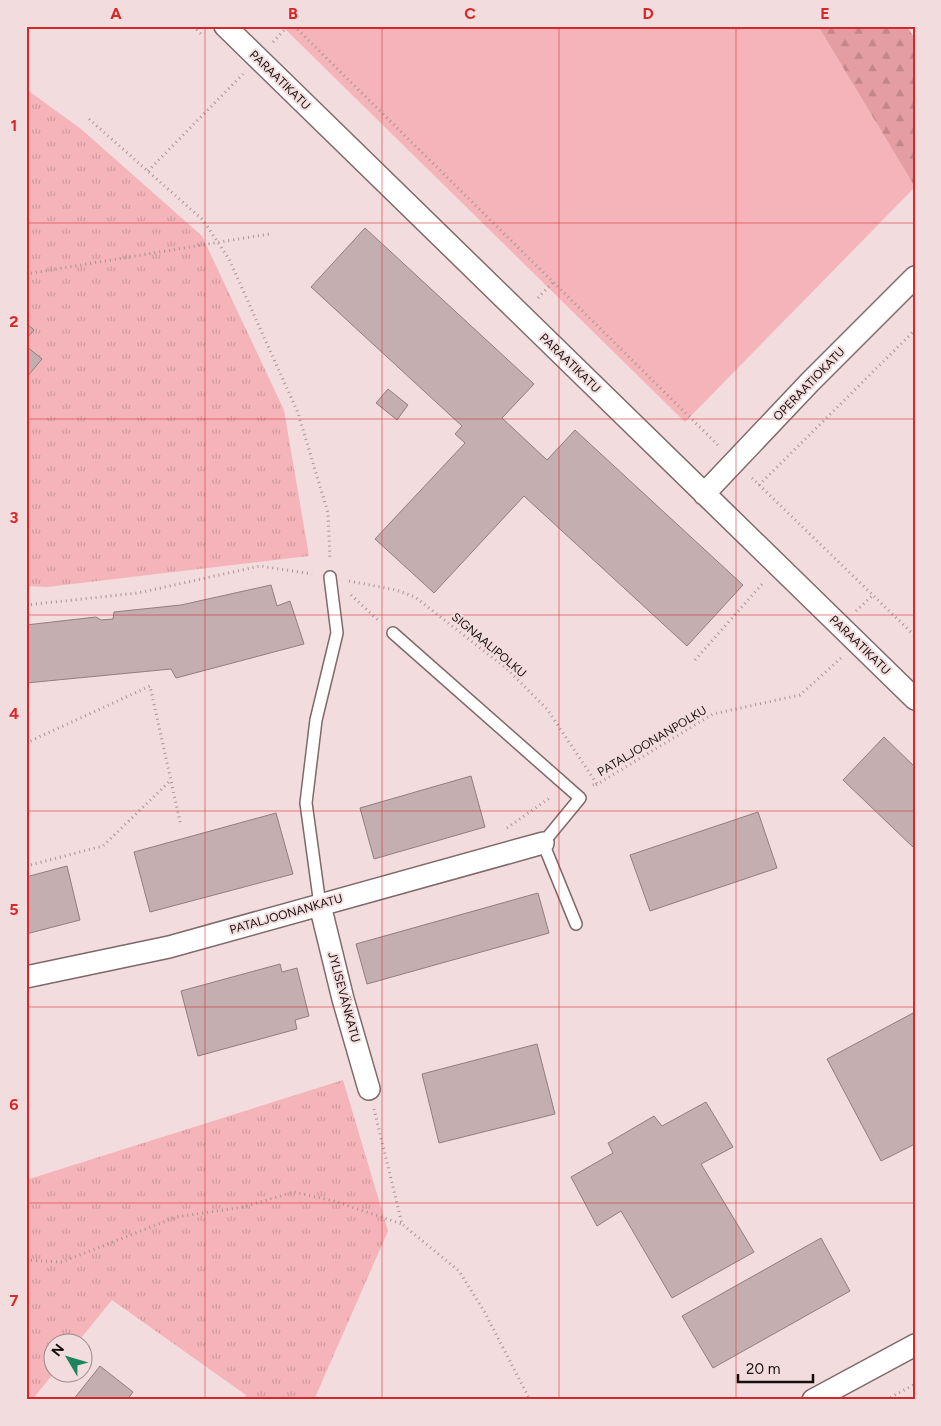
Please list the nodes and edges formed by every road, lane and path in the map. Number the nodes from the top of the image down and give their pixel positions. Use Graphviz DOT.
graph roads {
  1 [pos="225,26"];
  2 [pos="294,26"];
  3 [pos="242,75"];
  4 [pos="89,119"];
  5 [pos="148,171"];
  6 [pos="269,234"];
  7 [pos="219,244"];
  8 [pos="26,274"];
  9 [pos="915,276"];
  10 [pos="915,330"];
  11 [pos="735,461"];
  12 [pos="760,485"];
  13 [pos="704,494"];
  14 [pos="778,566"];
  15 [pos="330,577"];
  16 [pos="26,605"];
  17 [pos="393,633"];
  18 [pos="915,636"];
  19 [pos="841,657"];
  20 [pos="695,660"];
  21 [pos="915,699"];
  22 [pos="26,743"];
  23 [pos="171,780"];
  24 [pos="597,784"];
  25 [pos="580,798"];
  26 [pos="181,826"];
  27 [pos="543,843"];
  28 [pos="26,866"];
  29 [pos="320,905"];
  30 [pos="576,924"];
  31 [pos="26,977"];
  32 [pos="370,1089"];
  33 [pos="402,1224"];
  34 [pos="26,1260"];
  35 [pos="915,1345"];
  36 [pos="915,1384"];
  37 [pos="530,1400"];
  38 [pos="813,1400"];
  39 [pos="886,1400"];
  1 -- 13 [label="street, PARAATIKATU"];
  2 -- 11 [label="path"];
  3 -- 5 [label="path"];
  4 -- 5 [label="path"];
  5 -- 7 [label="path"];
  6 -- 7 [label="path"];
  7 -- 8 [label="path"];
  7 -- 15 [label="path"];
  9 -- 11 [label="street, OPERAATIOKATU"];
  10 -- 12 [label="path"];
  11 -- 12 [label="path"];
  11 -- 13 [label="street, OPERAATIOKATU"];
  12 -- 18 [label="path"];
  13 -- 14 [label="street, PARAATIKATU"];
  14 -- 20 [label="path"];
  14 -- 21 [label="street, PARAATIKATU"];
  15 -- 16 [label="path, SIGNAALIPOLKU"];
  15 -- 17 [label="path"];
  15 -- 24 [label="path, SIGNAALIPOLKU"];
  15 -- 29 [label="lane"];
  17 -- 25 [label="lane"];
  19 -- 24 [label="path, PATALJOONANPOLKU"];
  22 -- 23 [label="path"];
  23 -- 26 [label="path"];
  23 -- 28 [label="path"];
  24 -- 25 [label="path, PATALJOONANPOLKU"];
  25 -- 27 [label="lane"];
  27 -- 29 [label="street, PATALJOONANKATU"];
  27 -- 30 [label="lane"];
  29 -- 31 [label="street, PATALJOONANKATU"];
  29 -- 32 [label="street, JYLISEVÄNKATU"];
  32 -- 33 [label="path"];
  33 -- 34 [label="path"];
  33 -- 37 [label="path"];
  35 -- 38 [label="street"];
  36 -- 39 [label="path"];
}
